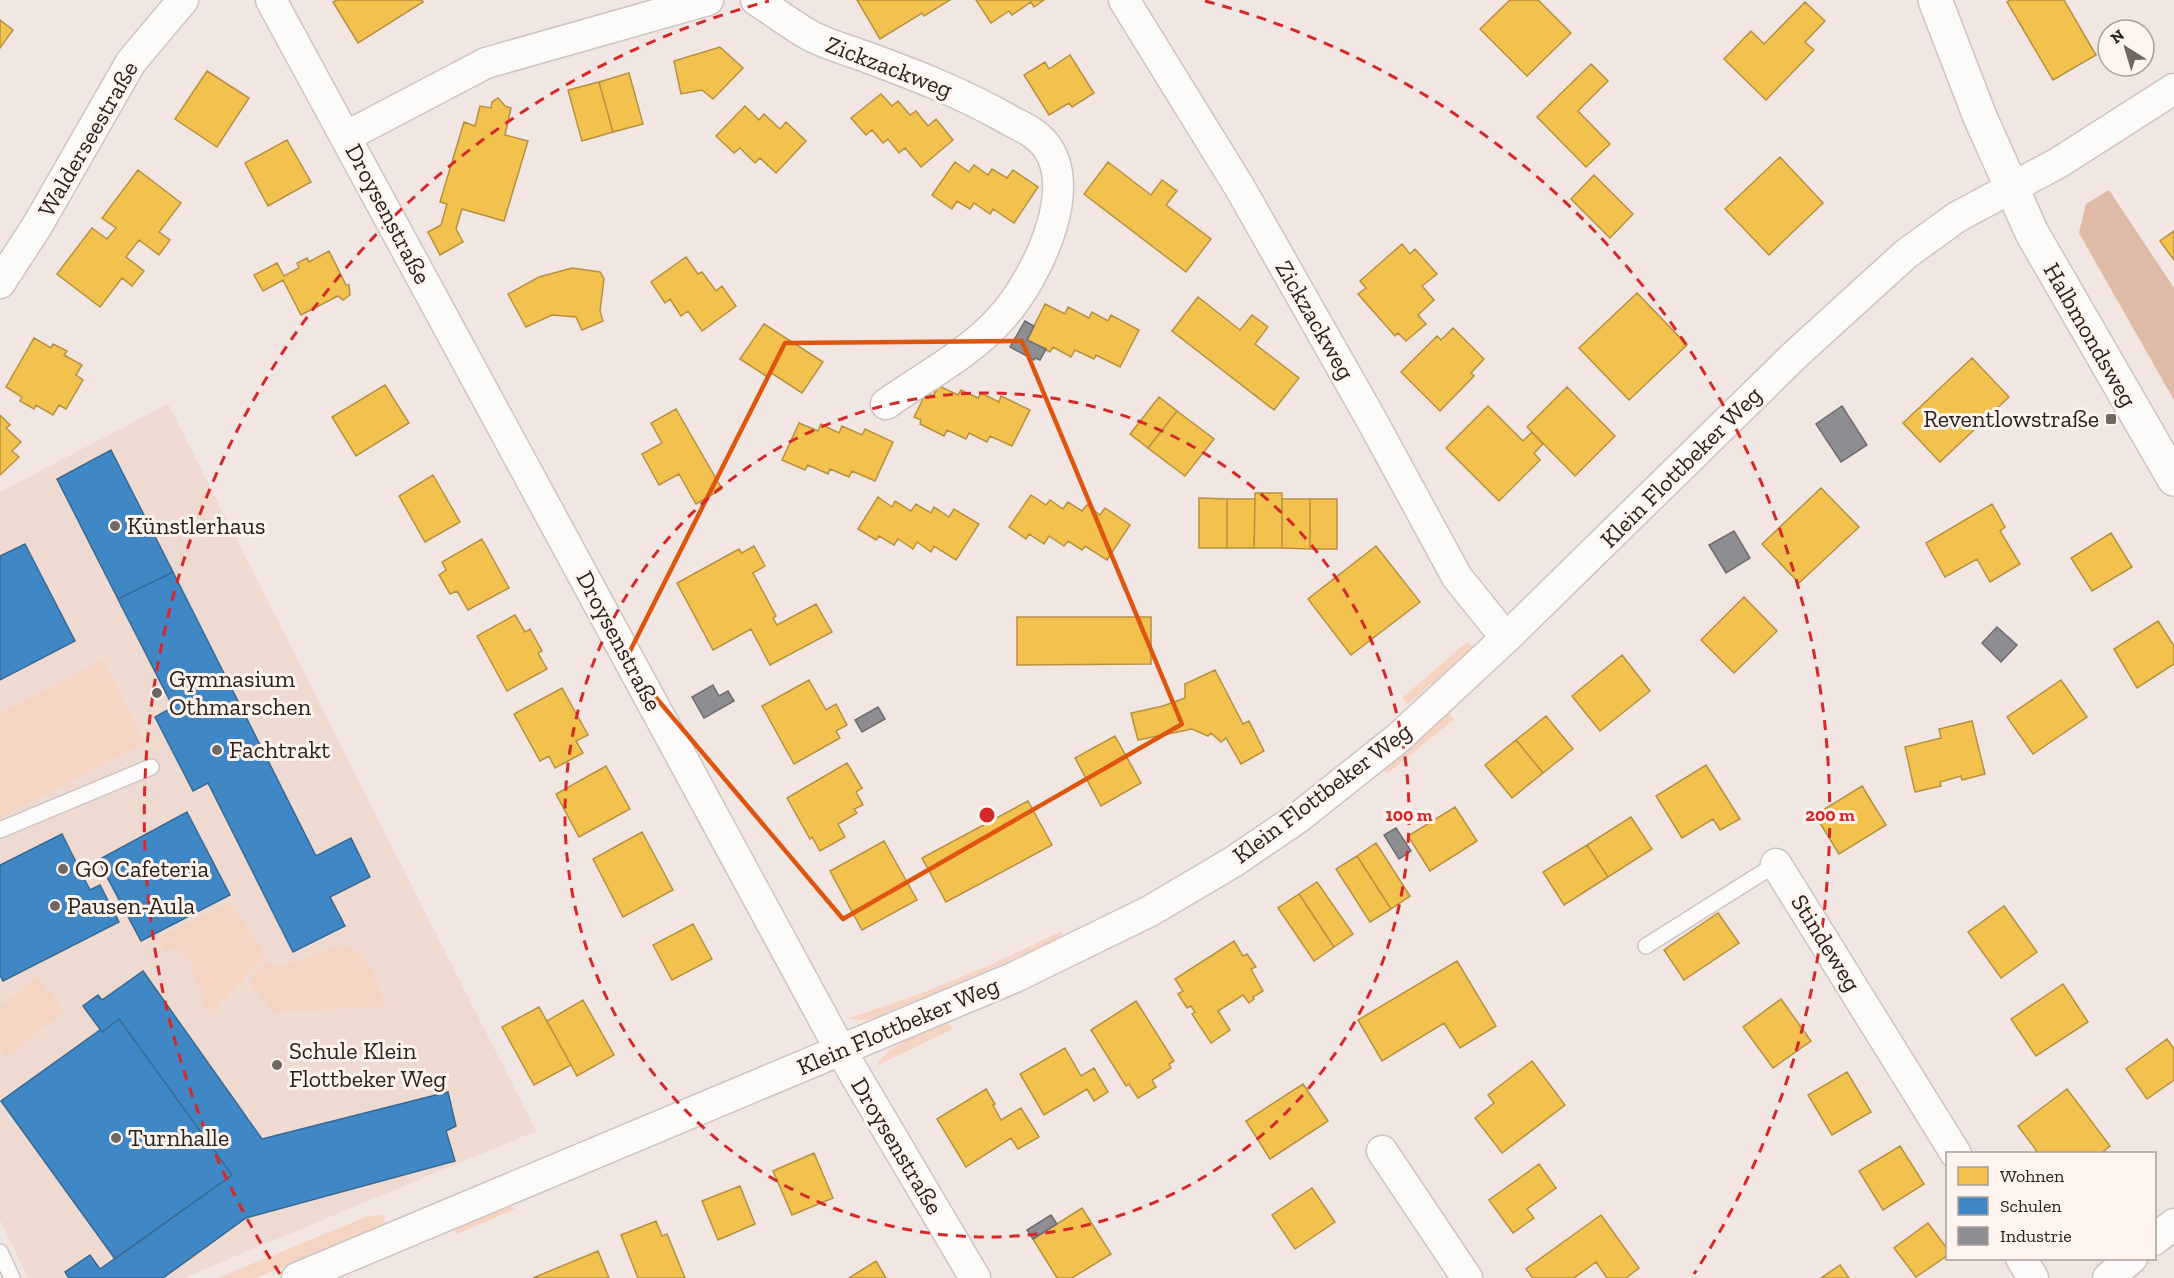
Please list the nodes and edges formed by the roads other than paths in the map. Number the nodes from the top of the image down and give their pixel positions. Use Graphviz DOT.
graph roads {
  1 [pos="183,0"];
  2 [pos="271,0"];
  3 [pos="708,0"];
  4 [pos="756,0"];
  5 [pos="1124,0"];
  6 [pos="1935,0"];
  7 [pos="2174,88"];
  8 [pos="347,136"];
  9 [pos="2012,188"];
  10 [pos="0,283"];
  11 [pos="886,404"];
  12 [pos="2174,479"];
  13 [pos="1506,638"];
  14 [pos="150,767"];
  15 [pos="0,830"];
  16 [pos="1776,864"];
  17 [pos="1646,946"];
  18 [pos="841,1051"];
  19 [pos="1382,1151"];
  20 [pos="1955,1152"];
  21 [pos="2174,1224"];
  22 [pos="2156,1238"];
  23 [pos="0,1252"];
  24 [pos="2022,1260"];
  25 [pos="2130,1260"];
  26 [pos="12,1278"];
  27 [pos="297,1278"];
  28 [pos="975,1278"];
  29 [pos="1467,1278"];
  30 [pos="2033,1278"];
  31 [pos="2108,1278"];
  1 -- 10 [label="street, Walderseestraße"];
  2 -- 8 [label="street, Droysenstraße"];
  3 -- 8 [label="street"];
  4 -- 11 [label="street, Zickzackweg"];
  5 -- 13 [label="street, Zickzackweg"];
  6 -- 9 [label="street"];
  7 -- 9 [label="street, Klein Flottbeker Weg"];
  8 -- 18 [label="street, Droysenstraße"];
  9 -- 12 [label="street, Halbmondsweg"];
  9 -- 13 [label="street, Klein Flottbeker Weg"];
  13 -- 18 [label="street, Klein Flottbeker Weg"];
  14 -- 15 [label="lane"];
  16 -- 17 [label="lane, Stindeweg"];
  16 -- 20 [label="street, Stindeweg"];
  18 -- 27 [label="street, Klein Flottbeker Weg"];
  18 -- 28 [label="street, Droysenstraße"];
  19 -- 29 [label="street"];
  21 -- 22 [label="street"];
  23 -- 26 [label="lane"];
  24 -- 30 [label="street"];
  25 -- 31 [label="street"];
}
